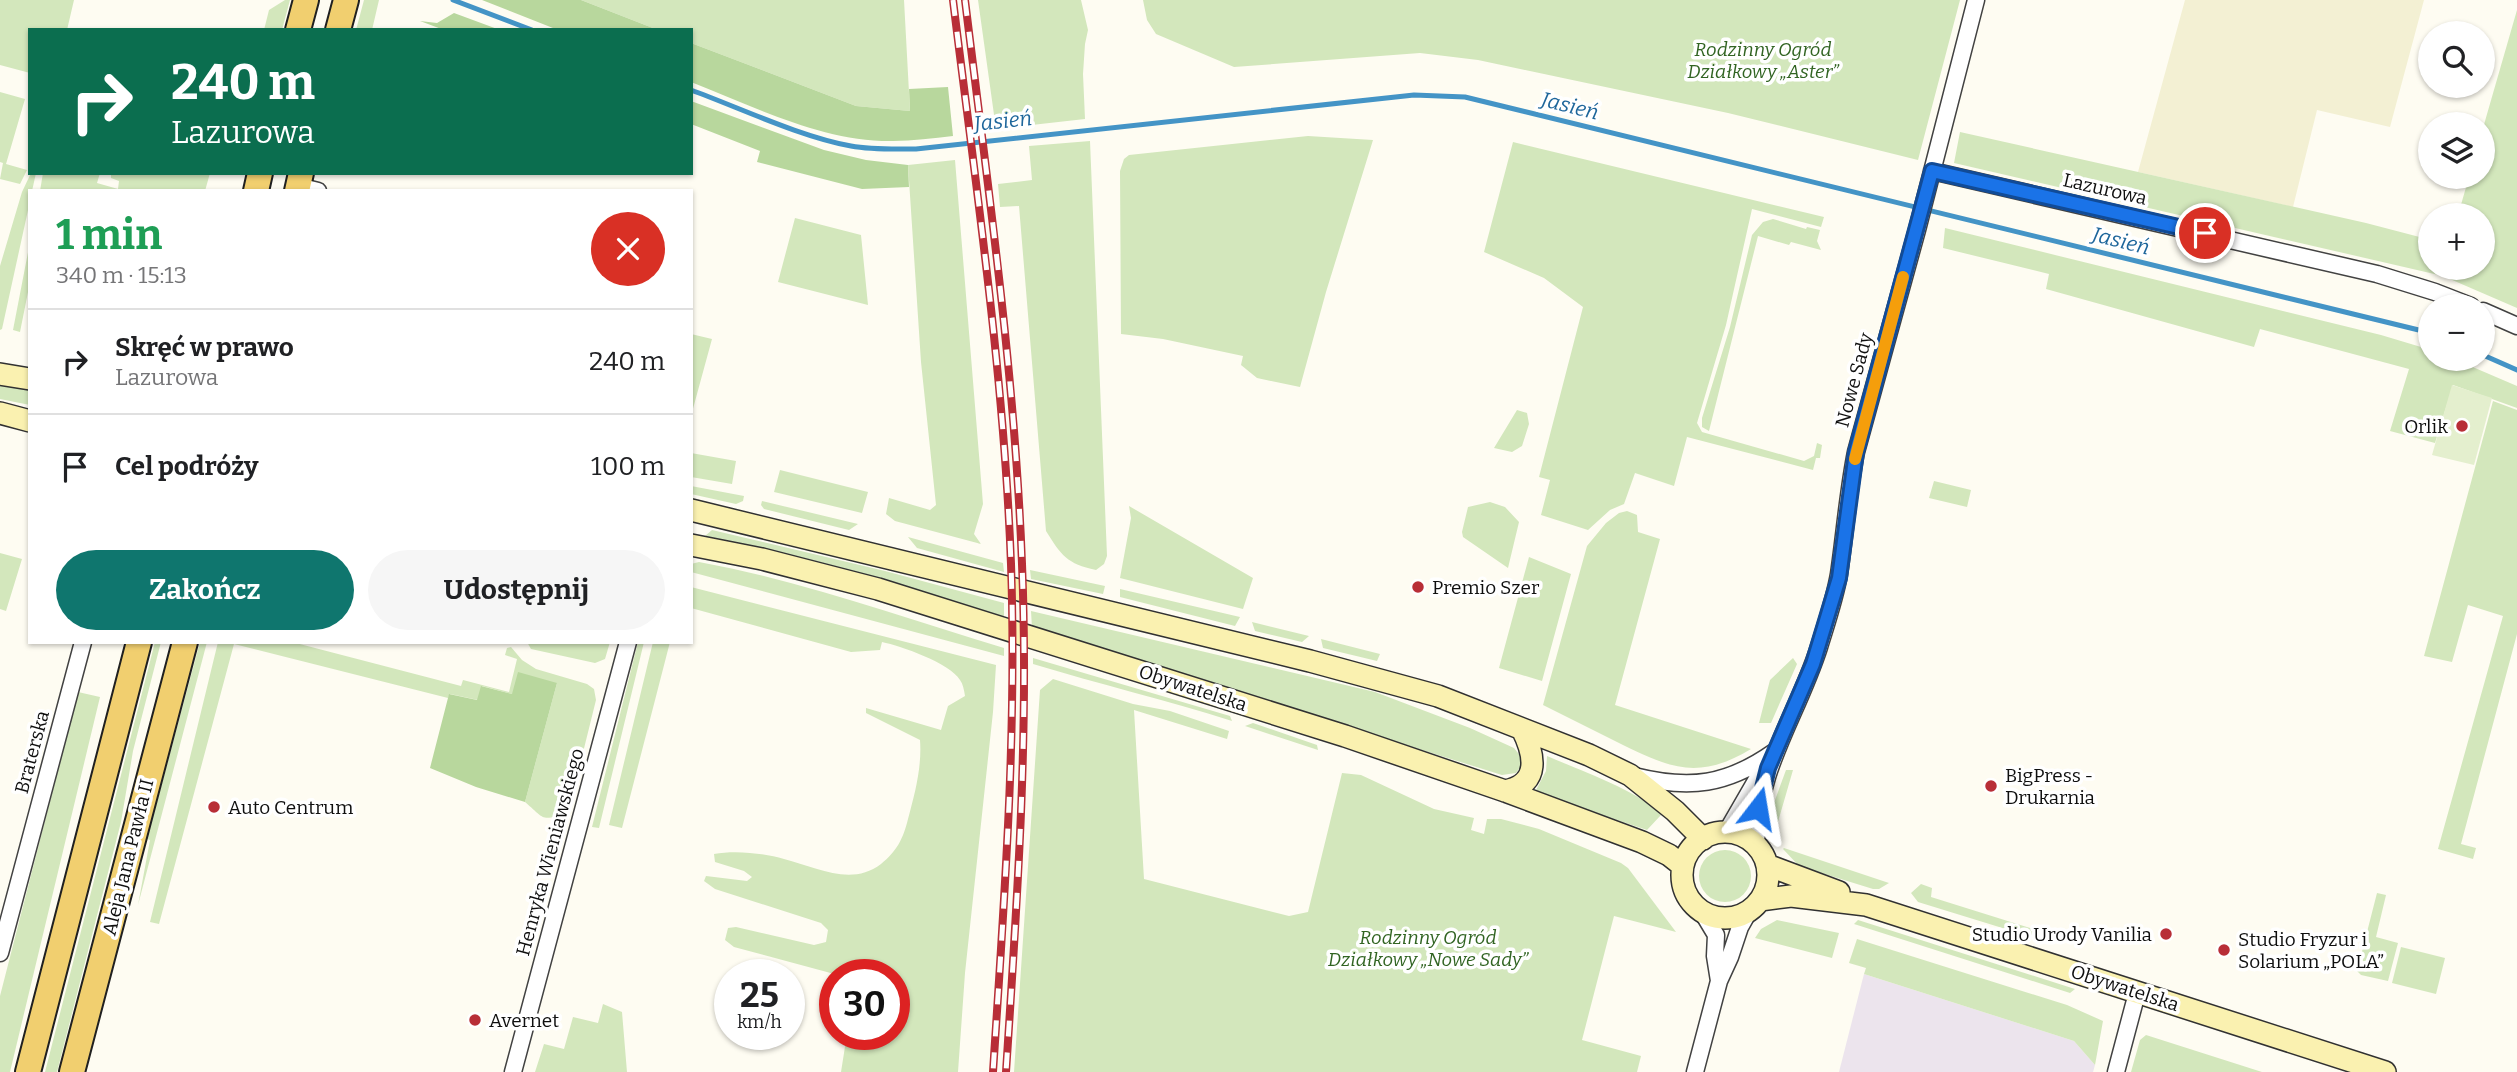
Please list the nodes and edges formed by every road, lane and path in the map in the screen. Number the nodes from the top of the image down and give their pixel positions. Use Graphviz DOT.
graph roads {
  1 [pos="306,0"];
  2 [pos="346,0"];
  3 [pos="1976,0"];
  4 [pos="299,28"];
  5 [pos="339,28"];
  6 [pos="1930,177"];
  7 [pos="2440,294"];
  8 [pos="2495,316"];
  9 [pos="2517,326"];
  10 [pos="0,374"];
  11 [pos="28,379"];
  12 [pos="0,413"];
  13 [pos="28,420"];
  14 [pos="693,510"];
  15 [pos="693,545"];
  16 [pos="82,644"];
  17 [pos="138,644"];
  18 [pos="184,644"];
  19 [pos="627,644"];
  20 [pos="1522,729"];
  21 [pos="1771,760"];
  22 [pos="1629,775"];
  23 [pos="1505,791"];
  24 [pos="1727,831"];
  25 [pos="1703,839"];
  26 [pos="1756,845"];
  27 [pos="1767,865"];
  28 [pos="1683,866"];
  29 [pos="1866,905"];
  30 [pos="1754,906"];
  31 [pos="1701,911"];
  32 [pos="0,953"];
  33 [pos="1719,981"];
  34 [pos="2137,993"];
  35 [pos="28,1072"];
  36 [pos="72,1072"];
  37 [pos="513,1072"];
  38 [pos="1695,1072"];
  39 [pos="2116,1072"];
  40 [pos="2385,1072"];
  1 -- 4 [label="main road"];
  2 -- 5 [label="main road"];
  3 -- 6 [label="street, Nowe Sady"];
  6 -- 7 [label="street, Lazurowa"];
  6 -- 21 [label="street, Nowe Sady"];
  8 -- 9 [label="street"];
  10 -- 11 [label="main road"];
  12 -- 13 [label="main road"];
  14 -- 20 [label="main road"];
  15 -- 23 [label="main road, Obywatelska"];
  16 -- 32 [label="street, Braterska"];
  17 -- 35 [label="main road"];
  18 -- 36 [label="main road, Aleja Jana Pawła II"];
  19 -- 37 [label="street, Henryka Wieniawskiego"];
  20 -- 22 [label="main road"];
  20 -- 23 [label="main road"];
  21 -- 22 [label="street"];
  21 -- 24 [label="street, Nowe Sady"];
  21 -- 26 [label="street, Nowe Sady"];
  22 -- 25 [label="main road"];
  23 -- 28 [label="main road, Obywatelska"];
  24 -- 25 [label="main road"];
  24 -- 26 [label="main road"];
  25 -- 28 [label="main road"];
  26 -- 27 [label="main road"];
  27 -- 29 [label="main road, Obywatelska"];
  27 -- 30 [label="main road"];
  28 -- 31 [label="main road"];
  29 -- 30 [label="main road, Obywatelska"];
  29 -- 34 [label="main road, Obywatelska"];
  30 -- 31 [label="main road"];
  30 -- 33 [label="street"];
  31 -- 33 [label="street"];
  33 -- 38 [label="street"];
  34 -- 39 [label="street"];
  34 -- 40 [label="main road, Obywatelska"];
}
